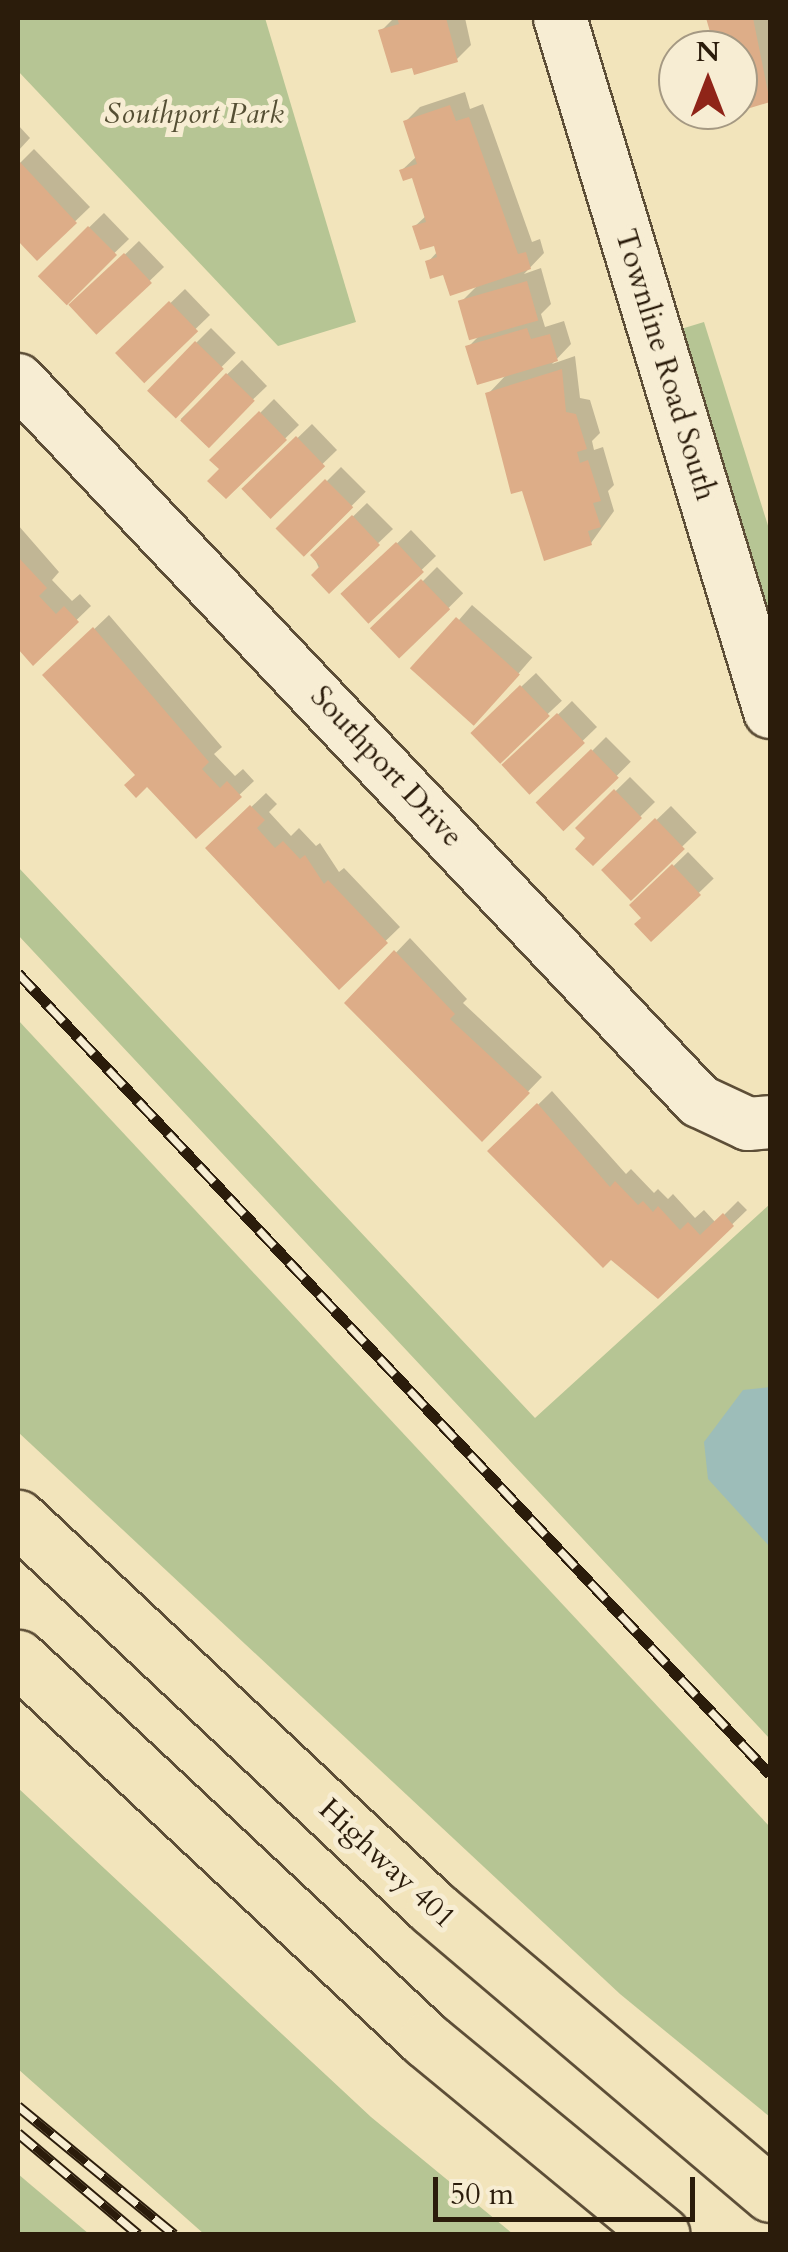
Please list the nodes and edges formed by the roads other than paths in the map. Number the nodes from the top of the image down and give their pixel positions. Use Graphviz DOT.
graph roads {
  1 [pos="560,18"];
  2 [pos="18,380"];
  3 [pos="770,712"];
  4 [pos="770,1122"];
  5 [pos="18,1518"];
  6 [pos="18,1658"];
  7 [pos="770,2194"];
  8 [pos="661,2234"];
  1 -- 3 [label="street, Townline Road South"];
  2 -- 4 [label="street, Southport Drive"];
  5 -- 7 [label="highway, Highway 401"];
  6 -- 8 [label="highway"];
}
